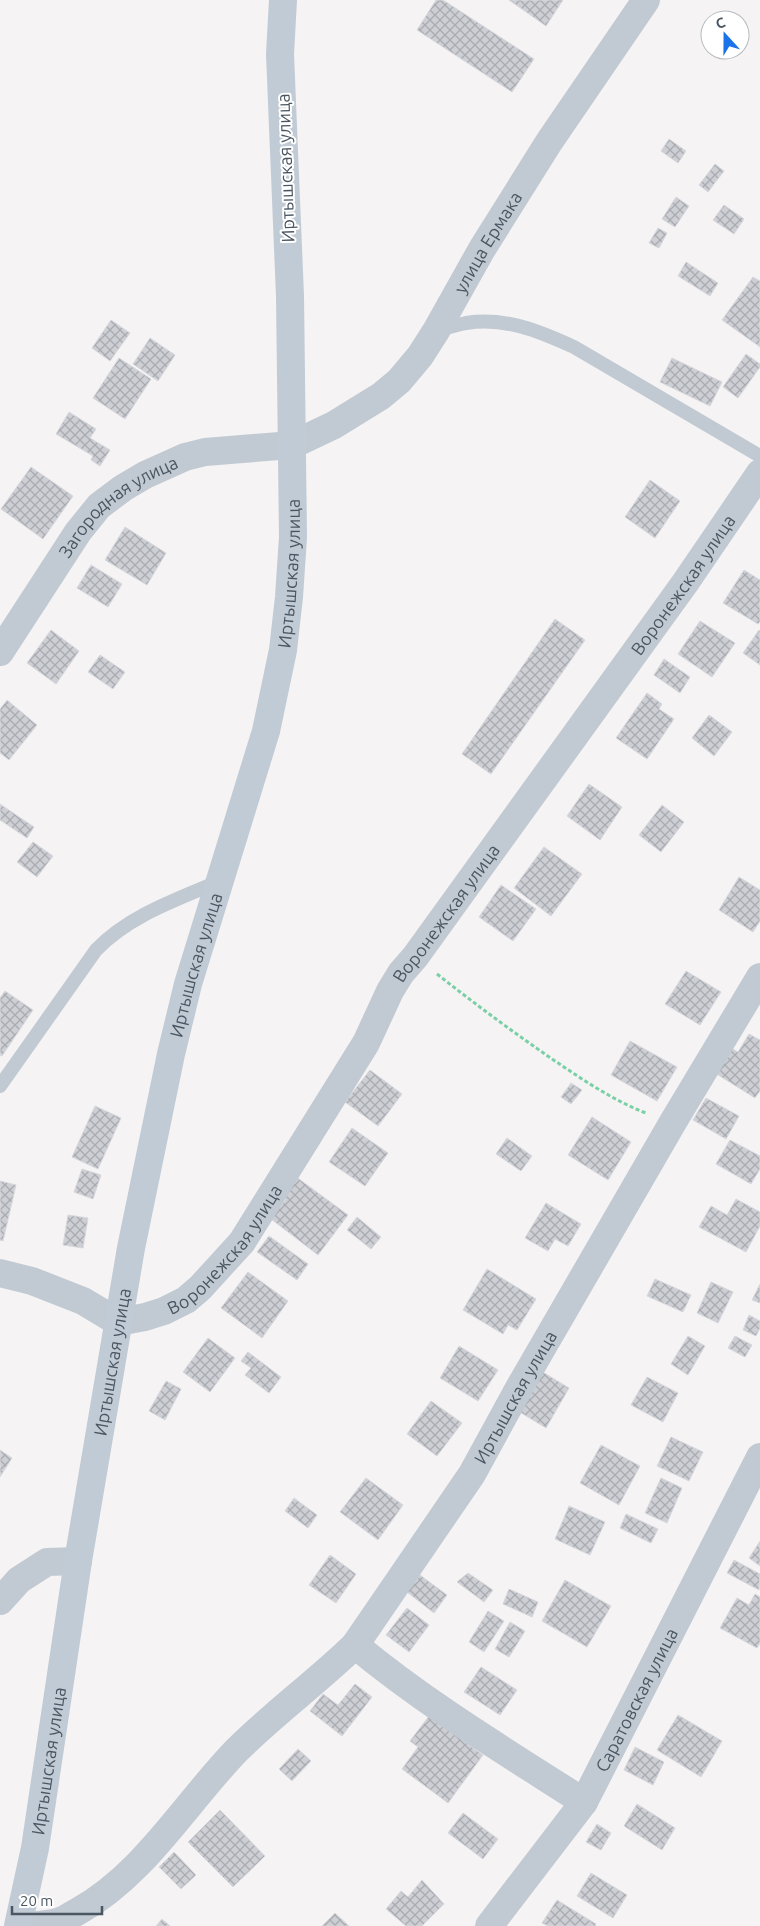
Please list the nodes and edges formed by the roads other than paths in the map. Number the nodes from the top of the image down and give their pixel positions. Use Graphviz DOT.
graph roads {
  1 [pos="283,0"];
  2 [pos="646,0"];
  3 [pos="436,331"];
  4 [pos="292,445"];
  5 [pos="760,456"];
  6 [pos="760,473"];
  7 [pos="0,652"];
  8 [pos="220,881"];
  9 [pos="760,977"];
  10 [pos="0,1086"];
  11 [pos="0,1273"];
  12 [pos="118,1322"];
  13 [pos="760,1457"];
  14 [pos="78,1561"];
  15 [pos="0,1601"];
  16 [pos="355,1644"];
  17 [pos="584,1802"];
  18 [pos="18,1926"];
  19 [pos="34,1926"];
  20 [pos="490,1926"];
  1 -- 4 [label="main road, Иртышская улица"];
  2 -- 3 [label="street, улица Ермака"];
  3 -- 4 [label="street, улица Ермака"];
  3 -- 5 [label="lane"];
  4 -- 7 [label="street, Загородная улица"];
  4 -- 8 [label="main road, Иртышская улица"];
  6 -- 12 [label="street, Воронежская улица"];
  8 -- 10 [label="lane"];
  8 -- 12 [label="main road, Иртышская улица"];
  9 -- 16 [label="street, Иртышская улица"];
  11 -- 12 [label="street"];
  12 -- 14 [label="main road, Иртышская улица"];
  13 -- 17 [label="street, Саратовская улица"];
  14 -- 15 [label="street"];
  14 -- 18 [label="main road, Иртышская улица"];
  16 -- 17 [label="street"];
  16 -- 19 [label="street, Иртышская улица"];
  17 -- 20 [label="street, Саратовская улица"];
}
